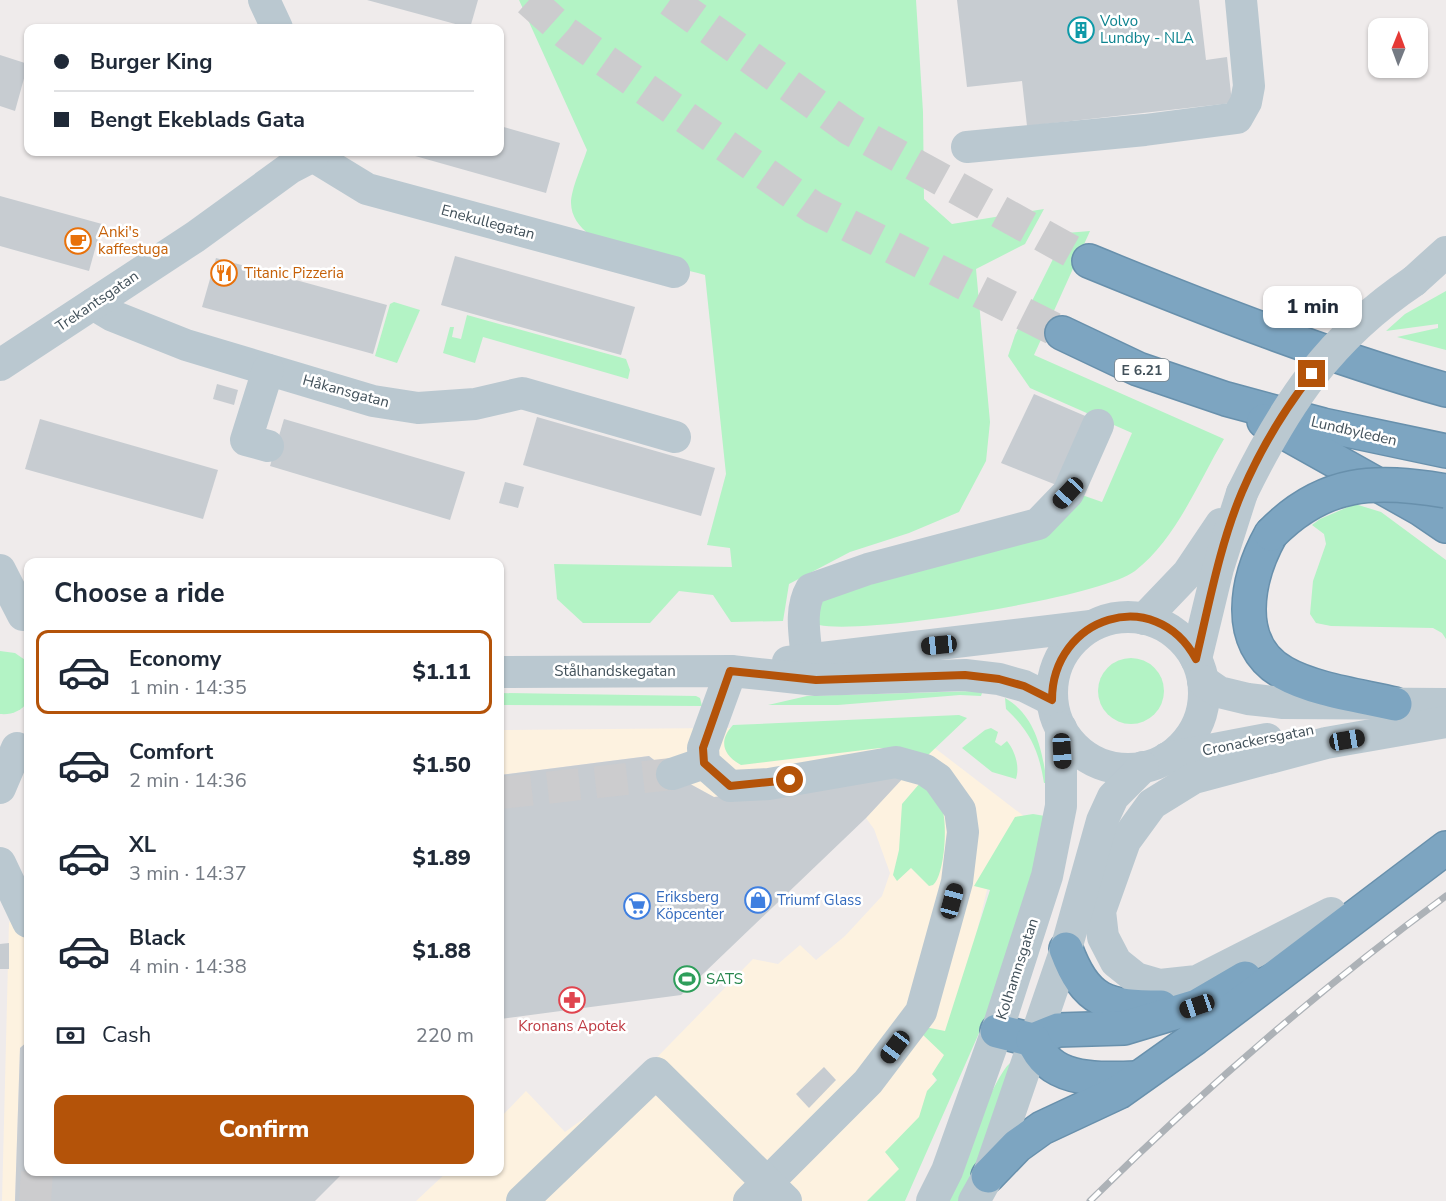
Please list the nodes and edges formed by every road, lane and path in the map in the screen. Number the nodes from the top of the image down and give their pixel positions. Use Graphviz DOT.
graph roads {
  1 [pos="264,0"];
  2 [pos="1241,0"];
  3 [pos="275,24"];
  4 [pos="967,147"];
  5 [pos="310,156"];
  6 [pos="316,156"];
  7 [pos="1446,252"];
  8 [pos="1089,261"];
  9 [pos="674,272"];
  10 [pos="93,304"];
  11 [pos="1062,333"];
  12 [pos="0,365"];
  13 [pos="267,370"];
  14 [pos="1446,390"];
  15 [pos="1226,399"];
  16 [pos="1098,425"];
  17 [pos="675,437"];
  18 [pos="268,446"];
  19 [pos="1446,451"];
  20 [pos="1446,491"];
  21 [pos="1242,493"];
  22 [pos="1446,526"];
  23 [pos="0,570"];
  24 [pos="17,614"];
  25 [pos="1144,619"];
  26 [pos="1091,626"];
  27 [pos="807,659"];
  28 [pos="1199,670"];
  29 [pos="730,671"];
  30 [pos="504,672"];
  31 [pos="1420,705"];
  32 [pos="1056,714"];
  33 [pos="1446,722"];
  34 [pos="15,748"];
  35 [pos="1155,762"];
  36 [pos="704,763"];
  37 [pos="672,774"];
  38 [pos="0,788"];
  39 [pos="1446,825"];
  40 [pos="1446,848"];
  41 [pos="0,863"];
  42 [pos="1331,913"];
  43 [pos="24,914"];
  44 [pos="1066,949"];
  45 [pos="1197,1006"];
  46 [pos="997,1031"];
  47 [pos="1034,1040"];
  48 [pos="1136,1078"];
  49 [pos="981,1189"];
  50 [pos="768,1195"];
  51 [pos="522,1201"];
  52 [pos="932,1201"];
  1 -- 3 [label="street"];
  2 -- 4 [label="street"];
  5 -- 10 [label="street, Trekantsgatan"];
  6 -- 9 [label="street, Enekullegatan"];
  7 -- 21 [label="street, bridge"];
  8 -- 14 [label="highway"];
  10 -- 12 [label="street, Trekantsgatan"];
  10 -- 13 [label="street, Håkansgatan"];
  11 -- 15 [label="highway, Lundbyleden / E 6.21"];
  13 -- 17 [label="street, Håkansgatan"];
  13 -- 18 [label="street"];
  15 -- 19 [label="highway, Lundbyleden / E 6.21"];
  15 -- 22 [label="highway"];
  16 -- 27 [label="street"];
  20 -- 31 [label="highway, bridge"];
  21 -- 25 [label="street"];
  21 -- 28 [label="street"];
  23 -- 24 [label="street"];
  25 -- 26 [label="street"];
  25 -- 28 [label="street"];
  26 -- 27 [label="street, Stålhandskegatan"];
  26 -- 32 [label="street"];
  27 -- 29 [label="street, Stålhandskegatan"];
  28 -- 31 [label="street, Cronackersgatan"];
  28 -- 35 [label="street"];
  29 -- 30 [label="street, Stålhandskegatan"];
  29 -- 32 [label="street, Stålhandskegatan"];
  29 -- 36 [label="street"];
  31 -- 35 [label="street, Cronackersgatan"];
  32 -- 35 [label="street"];
  32 -- 46 [label="street, Kolhamnsgatan"];
  33 -- 42 [label="street"];
  34 -- 38 [label="street"];
  35 -- 44 [label="street"];
  36 -- 37 [label="street"];
  36 -- 50 [label="street"];
  39 -- 42 [label="highway"];
  40 -- 48 [label="highway"];
  41 -- 43 [label="street"];
  42 -- 45 [label="highway"];
  44 -- 45 [label="highway"];
  44 -- 47 [label="street"];
  45 -- 47 [label="highway"];
  46 -- 47 [label="highway"];
  46 -- 52 [label="street, Kolhamnsgatan"];
  47 -- 48 [label="highway"];
  47 -- 49 [label="street"];
  48 -- 49 [label="highway"];
  50 -- 51 [label="street"];
}
